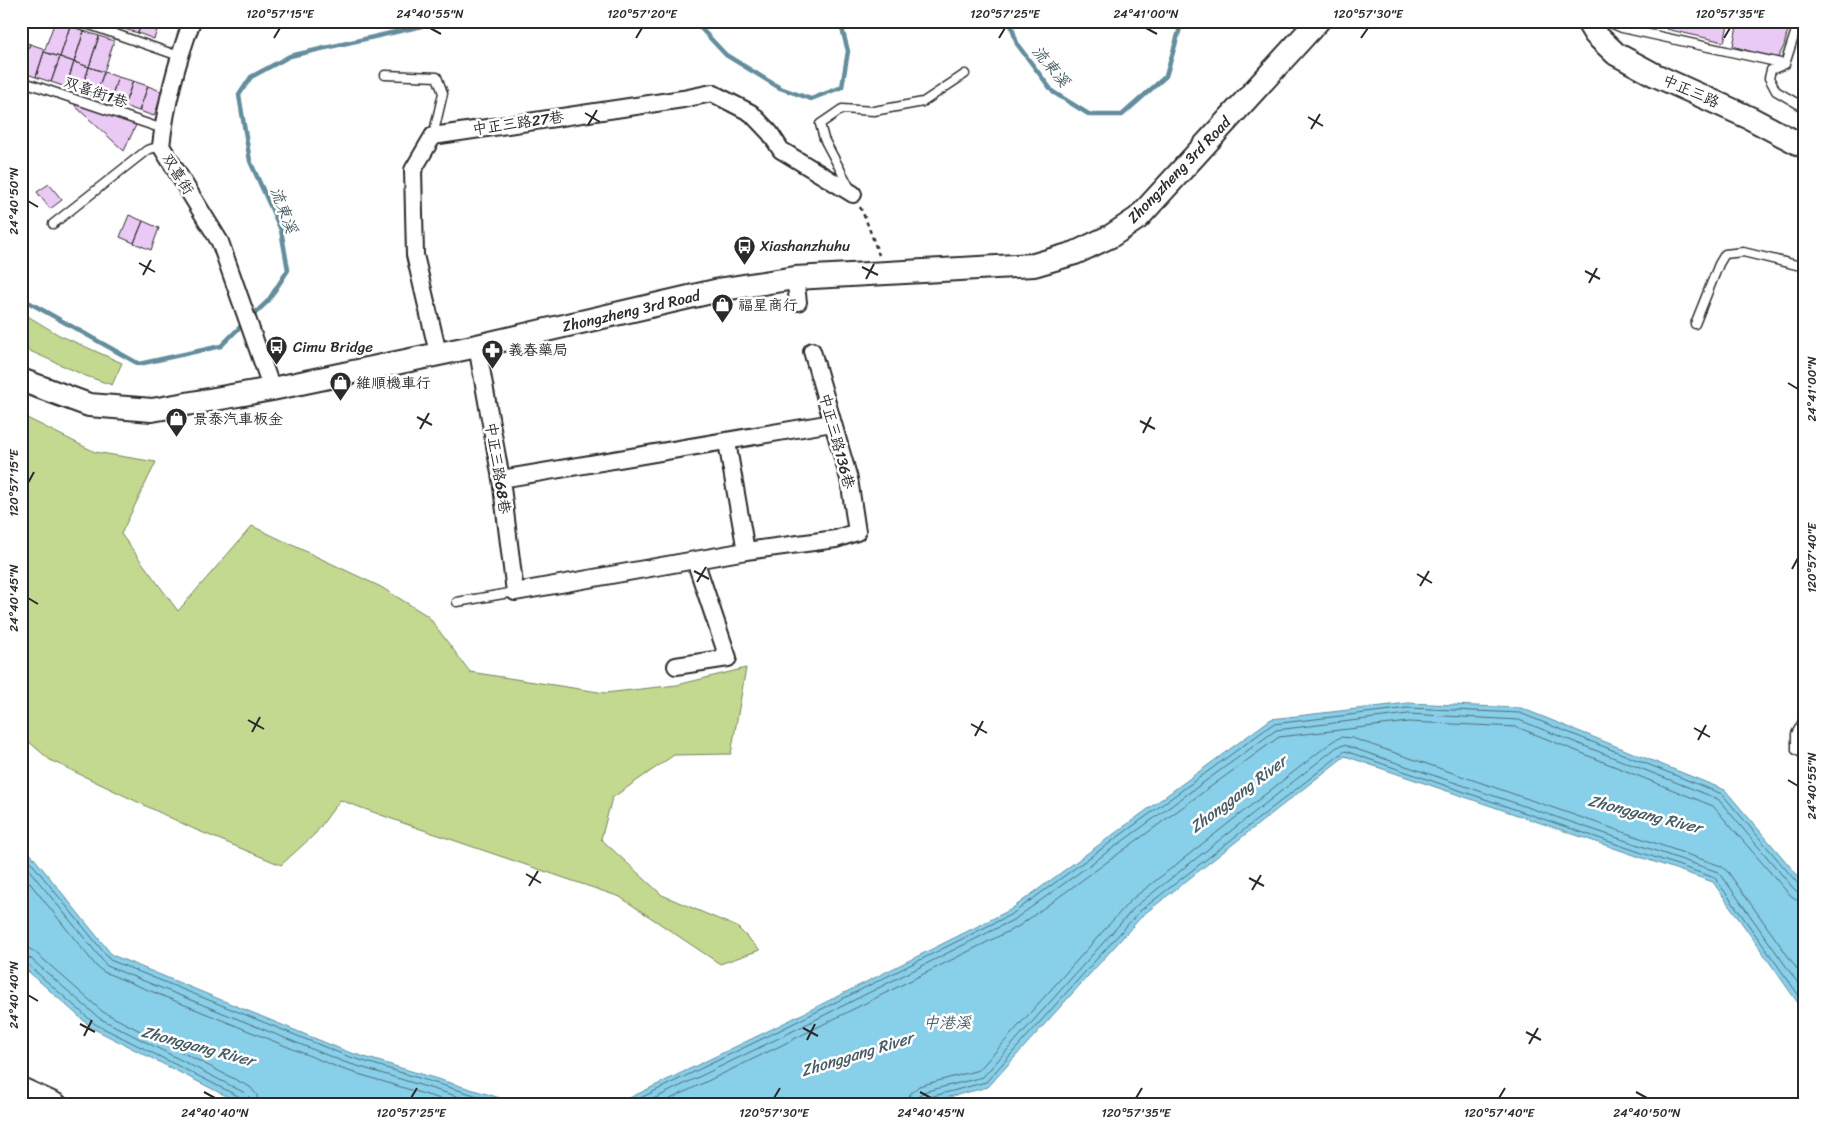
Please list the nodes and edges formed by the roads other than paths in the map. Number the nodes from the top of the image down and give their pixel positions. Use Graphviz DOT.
graph roads {
  1 [pos="78,21"];
  2 [pos="192,21"];
  3 [pos="1318,21"];
  4 [pos="1588,21"];
  5 [pos="1606,21"];
  6 [pos="1799,21"];
  7 [pos="179,56"];
  8 [pos="1785,64"];
  9 [pos="965,74"];
  10 [pos="385,75"];
  11 [pos="21,81"];
  12 [pos="1805,108"];
  13 [pos="163,129"];
  14 [pos="433,136"];
  15 [pos="161,146"];
  16 [pos="1805,147"];
  17 [pos="853,194"];
  18 [pos="53,224"];
  19 [pos="1805,267"];
  20 [pos="795,278"];
  21 [pos="798,302"];
  22 [pos="1695,324"];
  23 [pos="477,346"];
  24 [pos="812,351"];
  25 [pos="438,353"];
  26 [pos="21,380"];
  27 [pos="272,389"];
  28 [pos="832,423"];
  29 [pos="727,442"];
  30 [pos="501,480"];
  31 [pos="746,551"];
  32 [pos="695,560"];
  33 [pos="515,592"];
  34 [pos="457,602"];
  35 [pos="676,666"];
  36 [pos="1805,718"];
  37 [pos="1805,755"];
  38 [pos="21,1089"];
  39 [pos="56,1105"];
  1 -- 7 [label="lane"];
  2 -- 7 [label="street, 双喜街"];
  3 -- 20 [label="main road, Zhongzheng 3rd Road"];
  4 -- 16 [label="main road, 中正三路"];
  5 -- 8 [label="lane"];
  6 -- 8 [label="lane"];
  7 -- 13 [label="street, 双喜街"];
  8 -- 12 [label="lane"];
  9 -- 17 [label="lane"];
  10 -- 14 [label="lane"];
  11 -- 13 [label="lane, 双喜街1巷"];
  13 -- 15 [label="street, 双喜街"];
  14 -- 17 [label="street, 中正三路27巷"];
  14 -- 25 [label="street"];
  15 -- 18 [label="lane"];
  15 -- 27 [label="street, 双喜街"];
  19 -- 22 [label="lane"];
  20 -- 21 [label="street"];
  20 -- 23 [label="main road, Zhongzheng 3rd Road"];
  23 -- 25 [label="main road, Zhongzheng 3rd Road"];
  23 -- 30 [label="street, 中正三路68巷"];
  24 -- 28 [label="street, 中正三路136巷"];
  25 -- 27 [label="main road, Zhongzheng 3rd Road"];
  26 -- 27 [label="main road, Zhongzheng 3rd Road"];
  28 -- 29 [label="street"];
  28 -- 31 [label="street, 中正三路136巷"];
  29 -- 30 [label="street"];
  29 -- 31 [label="street"];
  30 -- 33 [label="street, 中正三路68巷"];
  31 -- 32 [label="street"];
  32 -- 33 [label="street"];
  32 -- 35 [label="street"];
  33 -- 34 [label="lane"];
  36 -- 37 [label="lane"];
  38 -- 39 [label="main road"];
}
